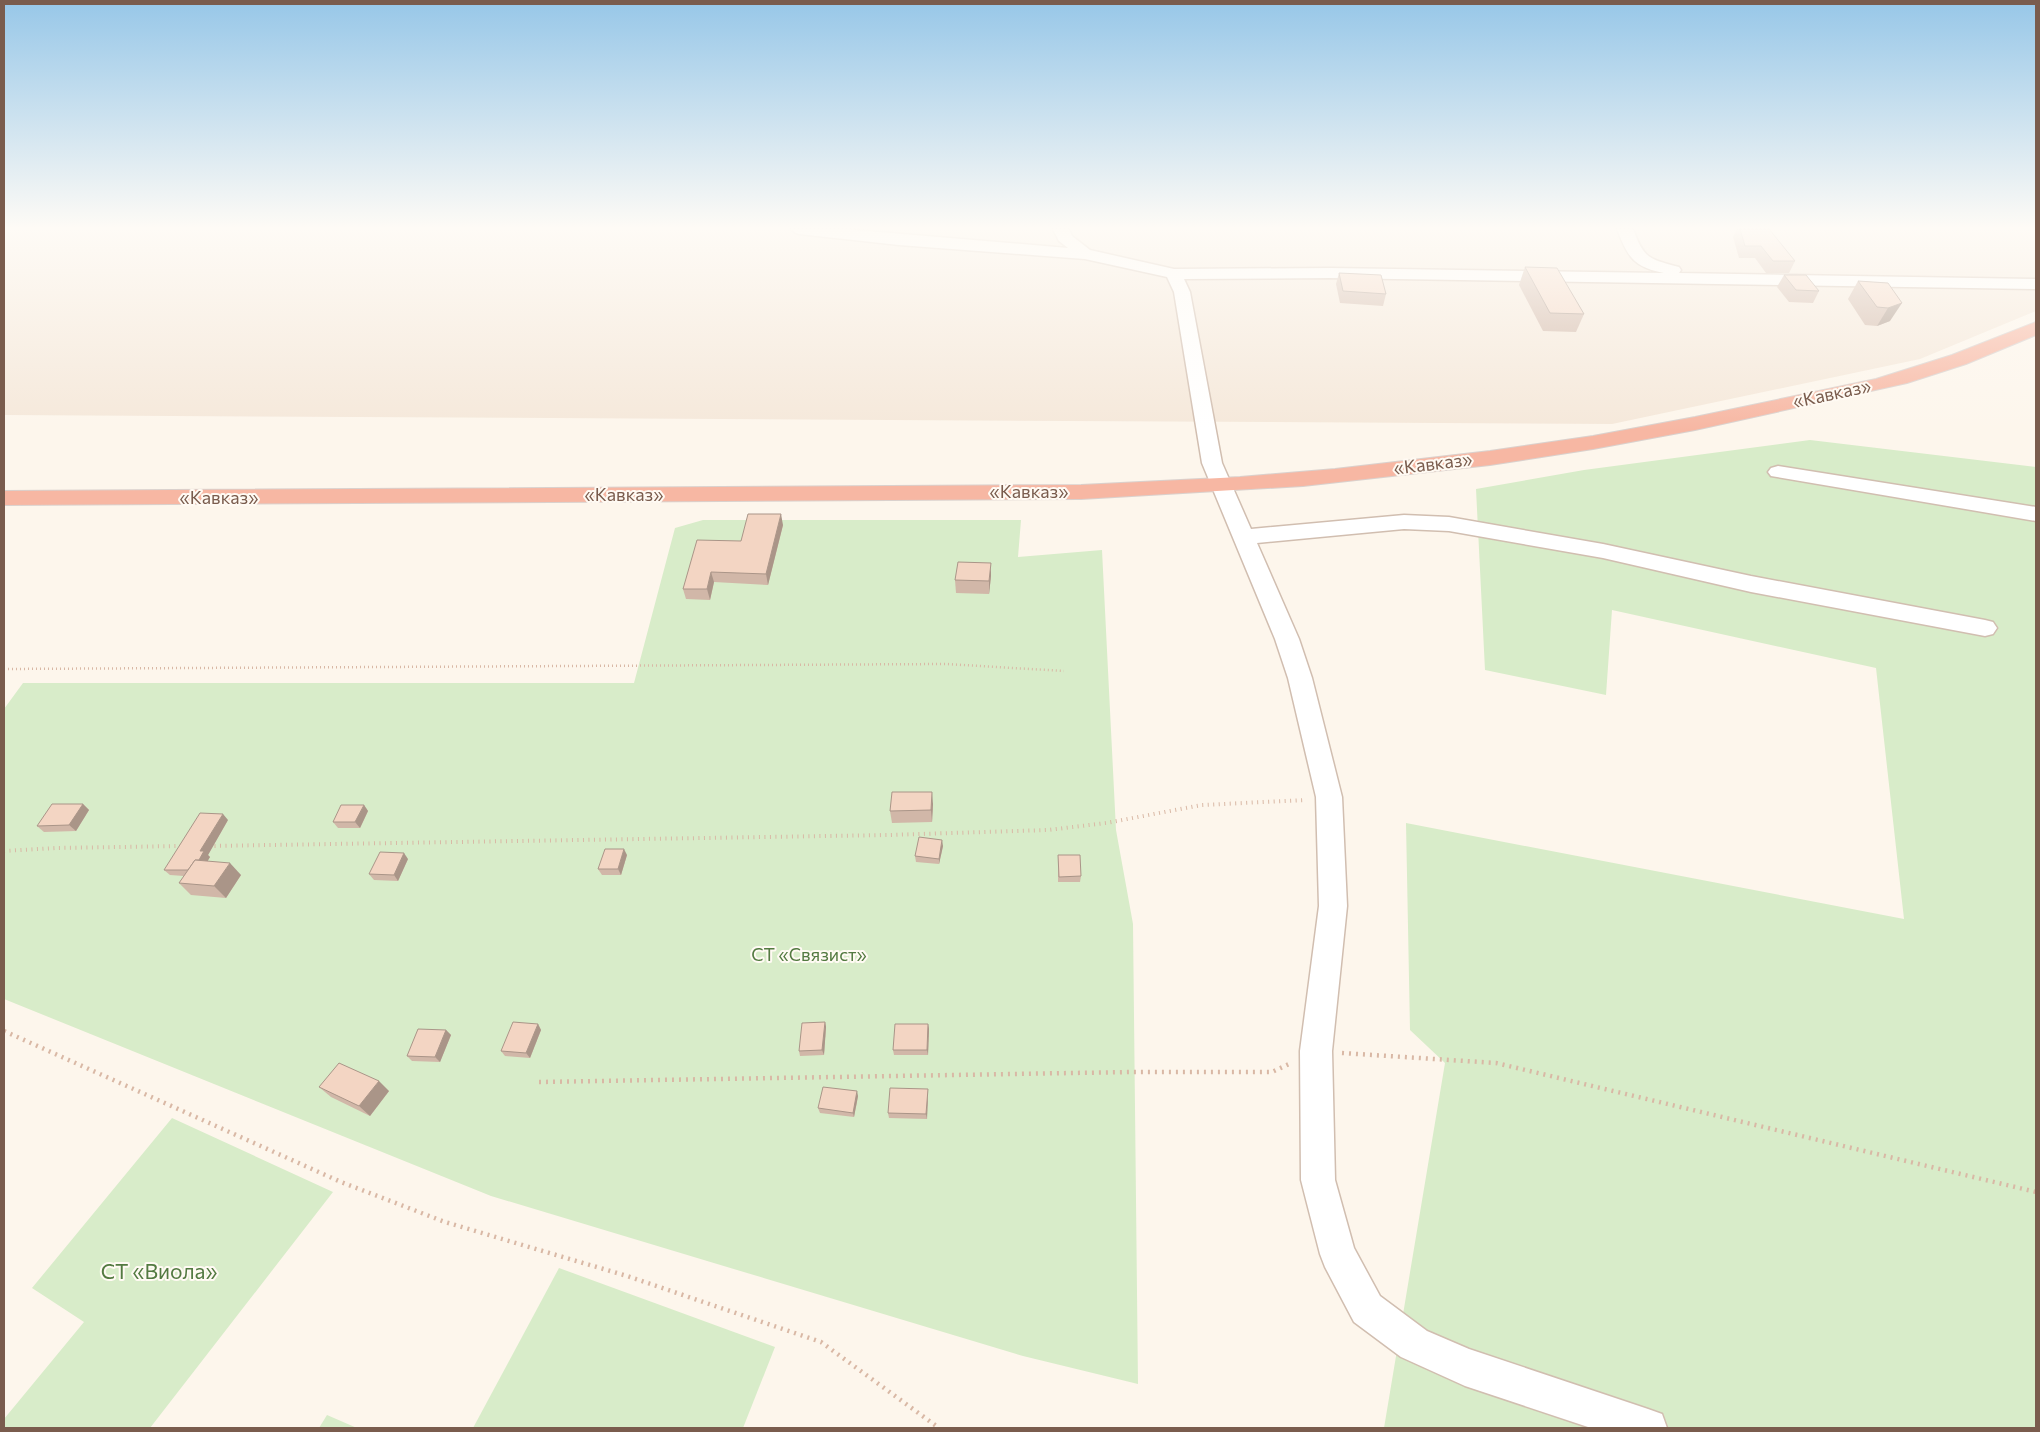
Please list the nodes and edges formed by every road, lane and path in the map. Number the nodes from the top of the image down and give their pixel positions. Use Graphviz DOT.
graph roads {
  1 [pos="1183,296"];
  2 [pos="2036,328"];
  3 [pos="1778,472"];
  4 [pos="1222,485"];
  5 [pos="4,498"];
  6 [pos="2036,514"];
  7 [pos="1245,537"];
  8 [pos="1985,628"];
  9 [pos="4,669"];
  10 [pos="1064,671"];
  11 [pos="1329,797"];
  12 [pos="182,846"];
  13 [pos="202,846"];
  14 [pos="4,851"];
  15 [pos="4,1031"];
  16 [pos="939,1428"];
  17 [pos="1648,1428"];
  1 -- 4 [label="street"];
  2 -- 4 [label="highway, «Кавказ»"];
  3 -- 6 [label="street"];
  4 -- 5 [label="highway, «Кавказ»"];
  4 -- 7 [label="street"];
  7 -- 8 [label="street"];
  7 -- 11 [label="street"];
  9 -- 10 [label="path"];
  11 -- 13 [label="path"];
  11 -- 17 [label="street"];
  12 -- 14 [label="path"];
  15 -- 16 [label="path"];
}
